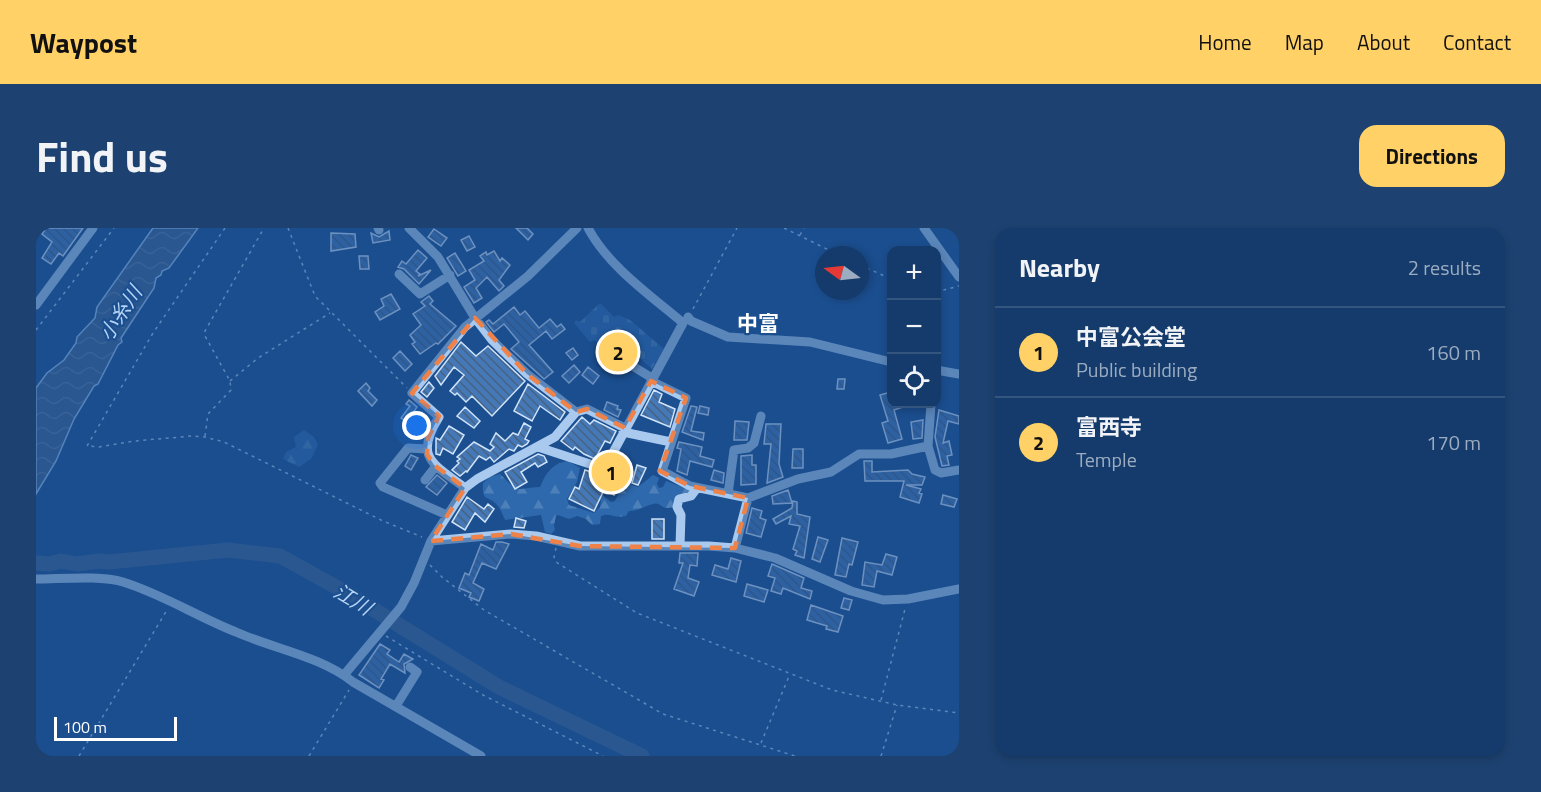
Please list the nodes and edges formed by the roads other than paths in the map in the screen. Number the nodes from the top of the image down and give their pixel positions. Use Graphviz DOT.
graph roads {
  1 [pos="93,228"];
  2 [pos="577,228"];
  3 [pos="588,228"];
  4 [pos="924,228"];
  5 [pos="413,229"];
  6 [pos="399,274"];
  7 [pos="450,275"];
  8 [pos="959,277"];
  9 [pos="36,304"];
  10 [pos="475,318"];
  11 [pos="685,320"];
  12 [pos="887,361"];
  13 [pos="626,362"];
  14 [pos="941,371"];
  15 [pos="959,374"];
  16 [pos="651,379"];
  17 [pos="931,408"];
  18 [pos="576,412"];
  19 [pos="761,416"];
  20 [pos="624,430"];
  21 [pos="671,442"];
  22 [pos="928,446"];
  23 [pos="538,447"];
  24 [pos="427,449"];
  25 [pos="436,466"];
  26 [pos="959,470"];
  27 [pos="425,480"];
  28 [pos="465,488"];
  29 [pos="697,488"];
  30 [pos="728,494"];
  31 [pos="748,498"];
  32 [pos="447,515"];
  33 [pos="431,541"];
  34 [pos="680,546"];
  35 [pos="735,548"];
  36 [pos="36,579"];
  37 [pos="959,589"];
  38 [pos="410,668"];
  39 [pos="344,675"];
  40 [pos="396,706"];
  41 [pos="481,756"];
  1 -- 9 [label="street"];
  2 -- 10 [label="street"];
  3 -- 11 [label="street"];
  4 -- 8 [label="street"];
  5 -- 7 [label="street"];
  6 -- 7 [label="street"];
  7 -- 10 [label="street"];
  10 -- 18 [label="street"];
  10 -- 24 [label="street"];
  11 -- 12 [label="street"];
  11 -- 16 [label="street"];
  13 -- 16 [label="street"];
  14 -- 15 [label="street"];
  16 -- 20 [label="street"];
  16 -- 21 [label="street"];
  17 -- 22 [label="street"];
  18 -- 20 [label="street"];
  18 -- 23 [label="street"];
  19 -- 30 [label="street"];
  20 -- 21 [label="street"];
  20 -- 23 [label="street"];
  21 -- 29 [label="street"];
  22 -- 26 [label="street"];
  22 -- 31 [label="street"];
  23 -- 28 [label="street"];
  24 -- 25 [label="street"];
  24 -- 32 [label="street"];
  25 -- 27 [label="street"];
  25 -- 28 [label="street"];
  28 -- 32 [label="street"];
  29 -- 30 [label="street"];
  29 -- 34 [label="street"];
  30 -- 31 [label="street"];
  31 -- 35 [label="street"];
  32 -- 33 [label="street"];
  33 -- 34 [label="street"];
  33 -- 39 [label="street"];
  34 -- 35 [label="street"];
  35 -- 37 [label="street"];
  36 -- 39 [label="street"];
  38 -- 40 [label="street"];
  39 -- 40 [label="street"];
  40 -- 41 [label="street"];
}
